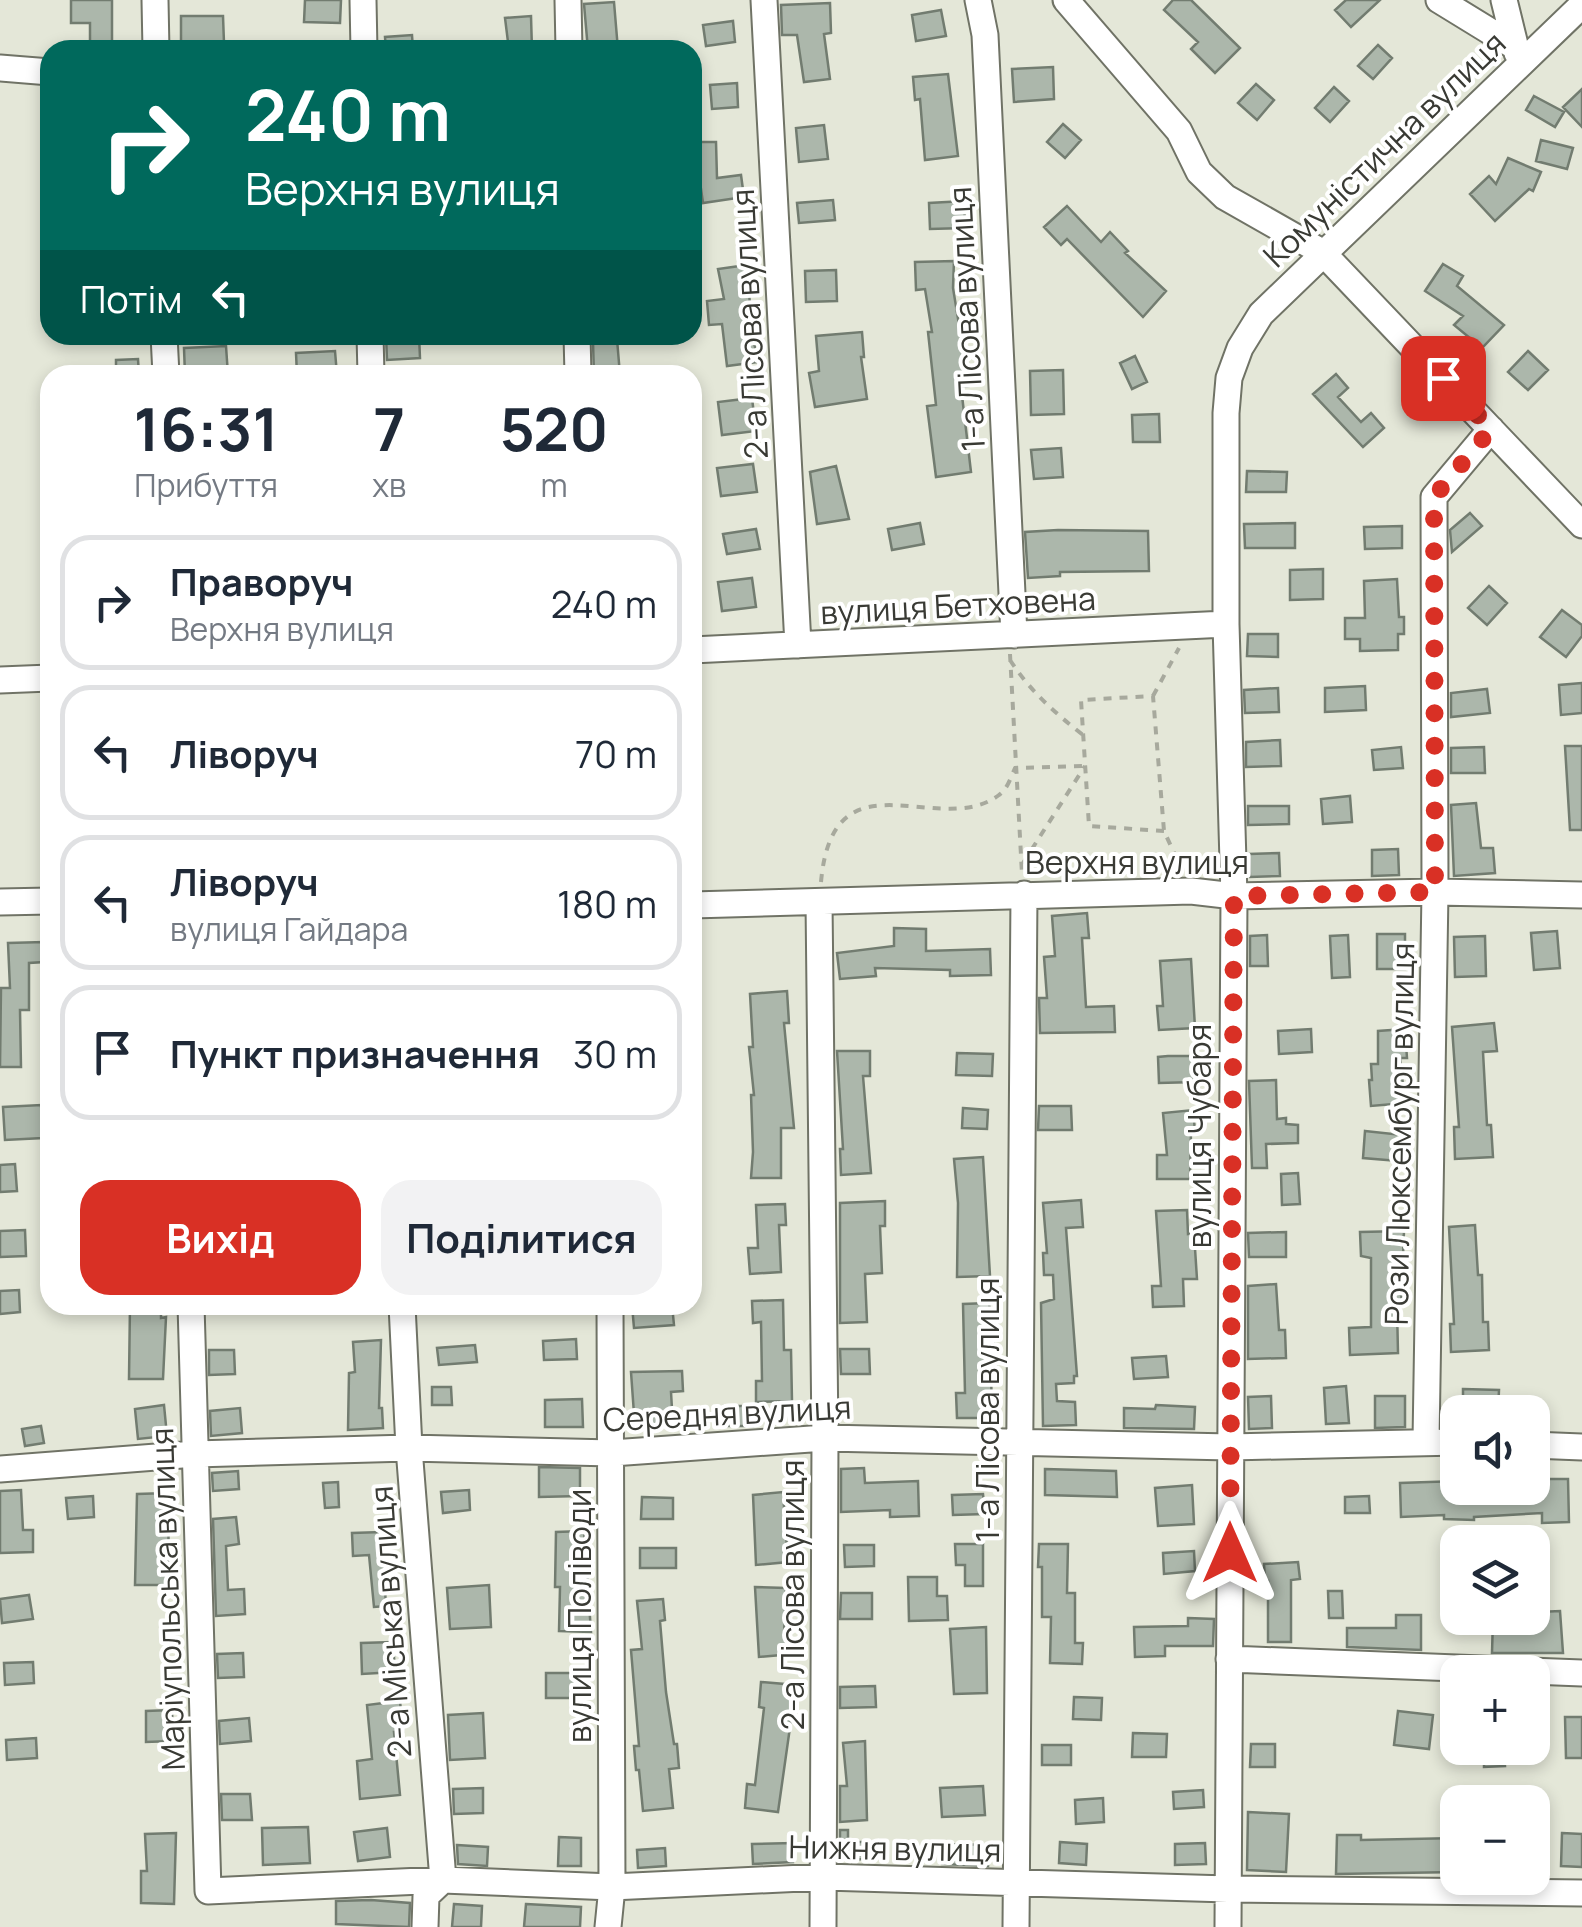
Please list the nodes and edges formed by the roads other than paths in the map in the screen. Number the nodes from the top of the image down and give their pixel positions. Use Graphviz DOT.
graph roads {
  1 [pos="155,0"];
  2 [pos="363,0"];
  3 [pos="568,0"];
  4 [pos="764,0"];
  5 [pos="978,0"];
  6 [pos="1066,0"];
  7 [pos="1439,0"];
  8 [pos="1504,0"];
  9 [pos="1582,5"];
  10 [pos="156,40"];
  11 [pos="364,40"];
  12 [pos="570,40"];
  13 [pos="1517,54"];
  14 [pos="0,68"];
  15 [pos="40,71"];
  16 [pos="1322,252"];
  17 [pos="1240,348"];
  18 [pos="1491,429"];
  19 [pos="1582,525"];
  20 [pos="1226,624"];
  21 [pos="798,645"];
  22 [pos="1011,647"];
  23 [pos="702,650"];
  24 [pos="40,678"];
  25 [pos="0,680"];
  26 [pos="1435,892"];
  27 [pos="1024,894"];
  28 [pos="1582,894"];
  29 [pos="1234,896"];
  30 [pos="0,902"];
  31 [pos="40,902"];
  32 [pos="819,902"];
  33 [pos="702,905"];
  34 [pos="191,1315"];
  35 [pos="403,1315"];
  36 [pos="610,1315"];
  37 [pos="825,1438"];
  38 [pos="1426,1440"];
  39 [pos="1440,1441"];
  40 [pos="1018,1442"];
  41 [pos="1550,1446"];
  42 [pos="1230,1447"];
  43 [pos="1582,1447"];
  44 [pos="410,1448"];
  45 [pos="612,1453"];
  46 [pos="196,1454"];
  47 [pos="0,1468"];
  48 [pos="1229,1658"];
  49 [pos="1582,1674"];
  50 [pos="824,1877"];
  51 [pos="443,1880"];
  52 [pos="1018,1882"];
  53 [pos="612,1887"];
  54 [pos="1228,1889"];
  55 [pos="208,1890"];
  56 [pos="1582,1893"];
  57 [pos="425,1927"];
  58 [pos="608,1927"];
  59 [pos="823,1927"];
  60 [pos="1016,1927"];
  61 [pos="1228,1927"];
  1 -- 10 [label="street"];
  2 -- 11 [label="street"];
  3 -- 12 [label="street"];
  4 -- 21 [label="street, 2-а Лісова вулиця"];
  5 -- 22 [label="street, 1-а Лісова вулиця"];
  6 -- 16 [label="street"];
  7 -- 13 [label="street"];
  8 -- 13 [label="street"];
  9 -- 13 [label="street, Комуністична вулиця"];
  13 -- 16 [label="street, Комуністична вулиця"];
  14 -- 15 [label="street"];
  16 -- 17 [label="street, Комуністична вулиця"];
  16 -- 18 [label="street"];
  17 -- 20 [label="street, вулиця Чубаря"];
  18 -- 19 [label="street"];
  18 -- 26 [label="street, Рози Люксембург вулиця"];
  20 -- 22 [label="street, вулиця Бетховена"];
  20 -- 29 [label="street, вулиця Чубаря"];
  21 -- 22 [label="street, вулиця Бетховена"];
  21 -- 23 [label="street, вулиця Бетховена"];
  24 -- 25 [label="street"];
  26 -- 28 [label="street, Верхня вулиця"];
  26 -- 29 [label="street, Верхня вулиця"];
  26 -- 38 [label="street, Рози Люксембург вулиця"];
  27 -- 29 [label="street, Верхня вулиця"];
  27 -- 32 [label="street, Верхня вулиця"];
  27 -- 40 [label="street, 1-а Лісова вулиця"];
  29 -- 42 [label="street, вулиця Чубаря"];
  30 -- 31 [label="street"];
  32 -- 33 [label="street, Верхня вулиця"];
  32 -- 37 [label="street, 2-а Лісова вулиця"];
  34 -- 46 [label="street, Маріупольська вулиця"];
  35 -- 44 [label="street, 2-а Міська вулиця"];
  36 -- 45 [label="street, вулиця Поліводи"];
  37 -- 40 [label="street, Середня вулиця"];
  37 -- 45 [label="street, Середня вулиця"];
  37 -- 50 [label="street, 2-а Лісова вулиця"];
  38 -- 39 [label="street, Середня вулиця"];
  38 -- 42 [label="street, Середня вулиця"];
  40 -- 42 [label="street, Середня вулиця"];
  40 -- 52 [label="street, 1-а Лісова вулиця"];
  41 -- 43 [label="street"];
  42 -- 48 [label="street, вулиця Чубаря"];
  44 -- 45 [label="street, Середня вулиця"];
  44 -- 46 [label="street, Середня вулиця"];
  44 -- 51 [label="street, 2-а Міська вулиця"];
  45 -- 53 [label="street, вулиця Поліводи"];
  46 -- 47 [label="street, Середня вулиця"];
  46 -- 55 [label="street, Маріупольська вулиця"];
  48 -- 49 [label="street"];
  48 -- 54 [label="street, вулиця Чубаря"];
  50 -- 52 [label="street, Нижня вулиця"];
  50 -- 53 [label="street, Нижня вулиця"];
  50 -- 59 [label="street, 2-а Лісова вулиця"];
  51 -- 53 [label="street, Нижня вулиця"];
  51 -- 55 [label="street, Нижня вулиця"];
  51 -- 57 [label="street, 2-а Міська вулиця"];
  52 -- 54 [label="street, Нижня вулиця"];
  52 -- 60 [label="street, 1-а Лісова вулиця"];
  53 -- 58 [label="street, вулиця Поліводи"];
  54 -- 56 [label="street, Нижня вулиця"];
  54 -- 61 [label="street, вулиця Чубаря"];
}
